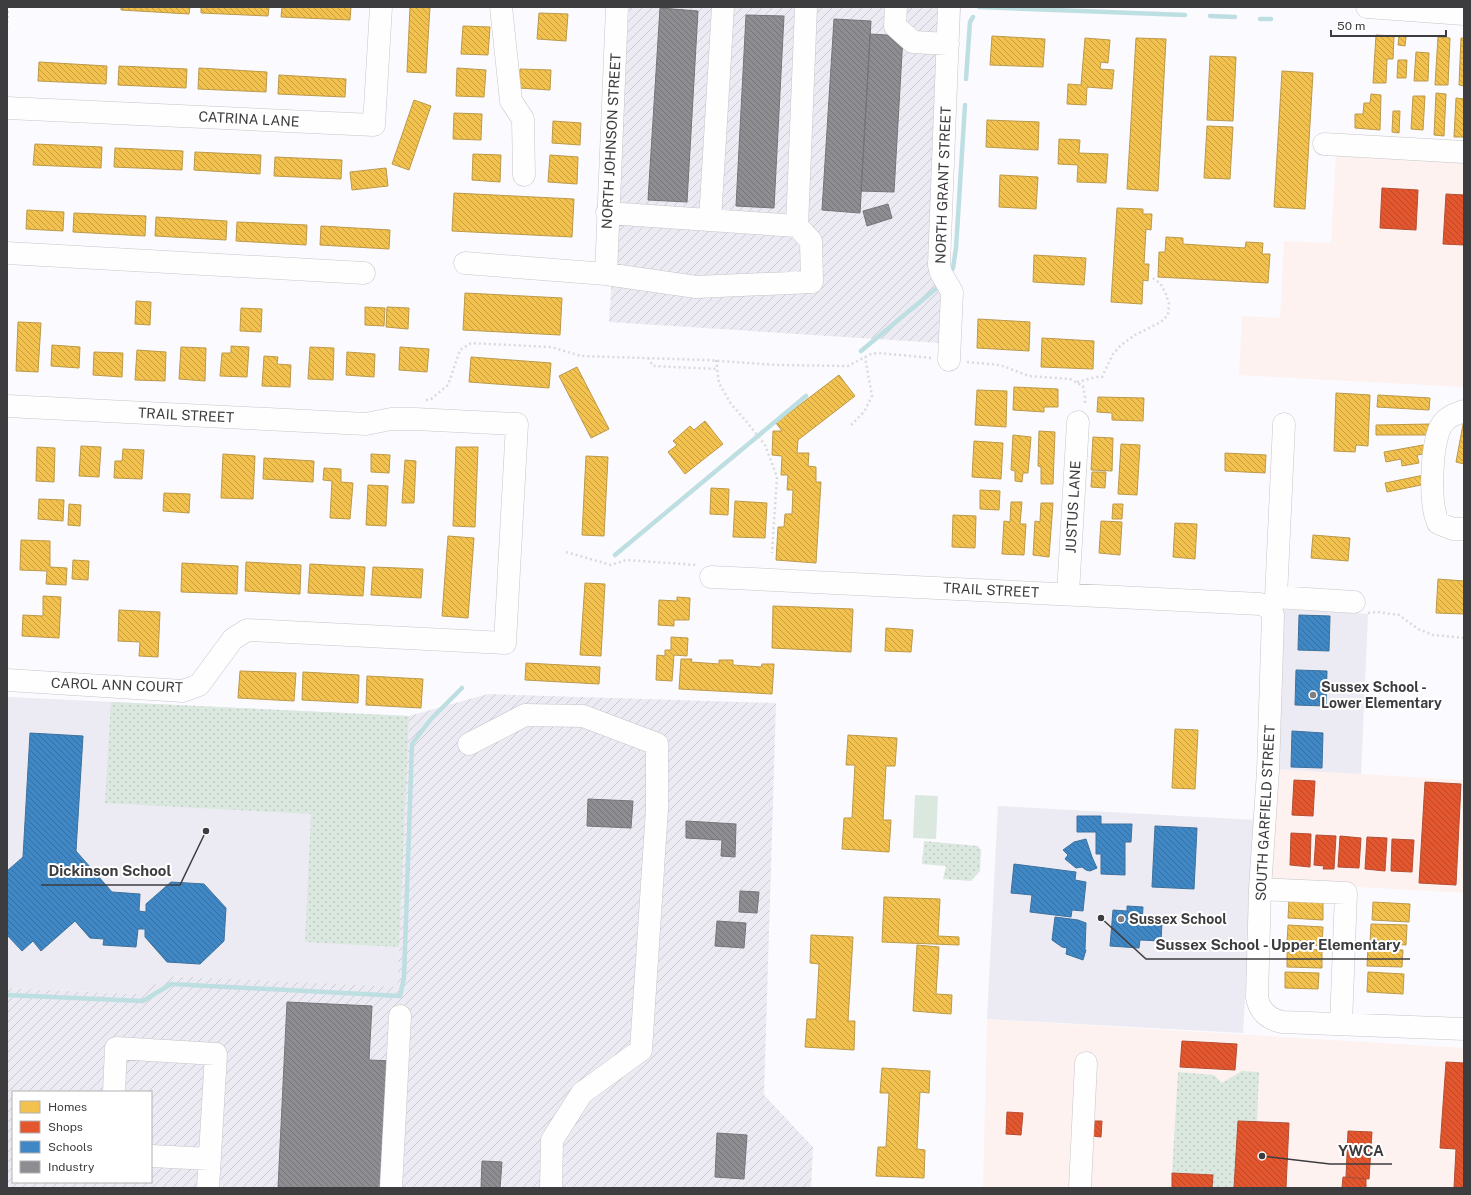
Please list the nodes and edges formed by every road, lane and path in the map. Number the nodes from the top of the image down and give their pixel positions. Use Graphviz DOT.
graph roads {
  1 [pos="8,7"];
  2 [pos="381,7"];
  3 [pos="501,7"];
  4 [pos="617,7"];
  5 [pos="723,7"];
  6 [pos="806,7"];
  7 [pos="896,7"];
  8 [pos="949,7"];
  9 [pos="1367,7"];
  10 [pos="1464,14"];
  11 [pos="7,28"];
  12 [pos="948,44"];
  13 [pos="7,108"];
  14 [pos="1324,144"];
  15 [pos="1464,152"];
  16 [pos="524,175"];
  17 [pos="607,213"];
  18 [pos="710,220"];
  19 [pos="796,226"];
  20 [pos="7,253"];
  21 [pos="465,263"];
  22 [pos="364,273"];
  23 [pos="606,274"];
  24 [pos="1151,277"];
  25 [pos="865,357"];
  26 [pos="648,358"];
  27 [pos="716,360"];
  28 [pos="949,360"];
  29 [pos="717,369"];
  30 [pos="1077,382"];
  31 [pos="424,401"];
  32 [pos="7,406"];
  33 [pos="1464,411"];
  34 [pos="1078,422"];
  35 [pos="1284,424"];
  36 [pos="851,425"];
  37 [pos="1464,529"];
  38 [pos="566,552"];
  39 [pos="772,552"];
  40 [pos="707,571"];
  41 [pos="1068,593"];
  42 [pos="1273,602"];
  43 [pos="1354,602"];
  44 [pos="1398,615"];
  45 [pos="393,638"];
  46 [pos="1464,638"];
  47 [pos="7,680"];
  48 [pos="469,744"];
  49 [pos="1260,889"];
  50 [pos="400,1016"];
  51 [pos="1341,1024"];
  52 [pos="1464,1029"];
  53 [pos="1086,1063"];
  54 [pos="114,1091"];
  55 [pos="152,1156"];
  56 [pos="210,1159"];
  57 [pos="208,1188"];
  58 [pos="391,1188"];
  59 [pos="551,1188"];
  60 [pos="1080,1188"];
  1 -- 11 [label="path"];
  2 -- 13 [label="street, CATRINA LANE"];
  3 -- 16 [label="street"];
  4 -- 17 [label="street, NORTH JOHNSON STREET"];
  5 -- 18 [label="street"];
  6 -- 19 [label="street"];
  7 -- 12 [label="street"];
  8 -- 12 [label="street, NORTH GRANT STREET"];
  9 -- 10 [label="street"];
  12 -- 28 [label="street, NORTH GRANT STREET"];
  14 -- 15 [label="street"];
  17 -- 18 [label="street"];
  17 -- 23 [label="street, NORTH JOHNSON STREET"];
  18 -- 19 [label="street"];
  19 -- 23 [label="street"];
  20 -- 22 [label="street"];
  21 -- 23 [label="street"];
  24 -- 30 [label="path"];
  25 -- 27 [label="path"];
  25 -- 28 [label="path"];
  25 -- 36 [label="path"];
  26 -- 27 [label="path"];
  26 -- 29 [label="path"];
  26 -- 31 [label="path"];
  27 -- 29 [label="path"];
  28 -- 30 [label="path"];
  29 -- 39 [label="path"];
  30 -- 34 [label="path"];
  32 -- 45 [label="street, TRAIL STREET"];
  33 -- 37 [label="street"];
  34 -- 41 [label="street, JUSTUS LANE"];
  35 -- 42 [label="street, SOUTH GARFIELD STREET"];
  38 -- 40 [label="path"];
  40 -- 41 [label="street, TRAIL STREET"];
  41 -- 42 [label="street, TRAIL STREET"];
  42 -- 43 [label="street, TRAIL STREET"];
  42 -- 49 [label="street, SOUTH GARFIELD STREET"];
  44 -- 46 [label="path"];
  45 -- 47 [label="street, CAROL ANN COURT"];
  48 -- 59 [label="street"];
  49 -- 51 [label="street, SOUTH GARFIELD STREET"];
  49 -- 51 [label="street"];
  50 -- 58 [label="street"];
  51 -- 52 [label="street"];
  53 -- 60 [label="street"];
  54 -- 56 [label="street"];
  55 -- 56 [label="street"];
  56 -- 57 [label="street"];
}
